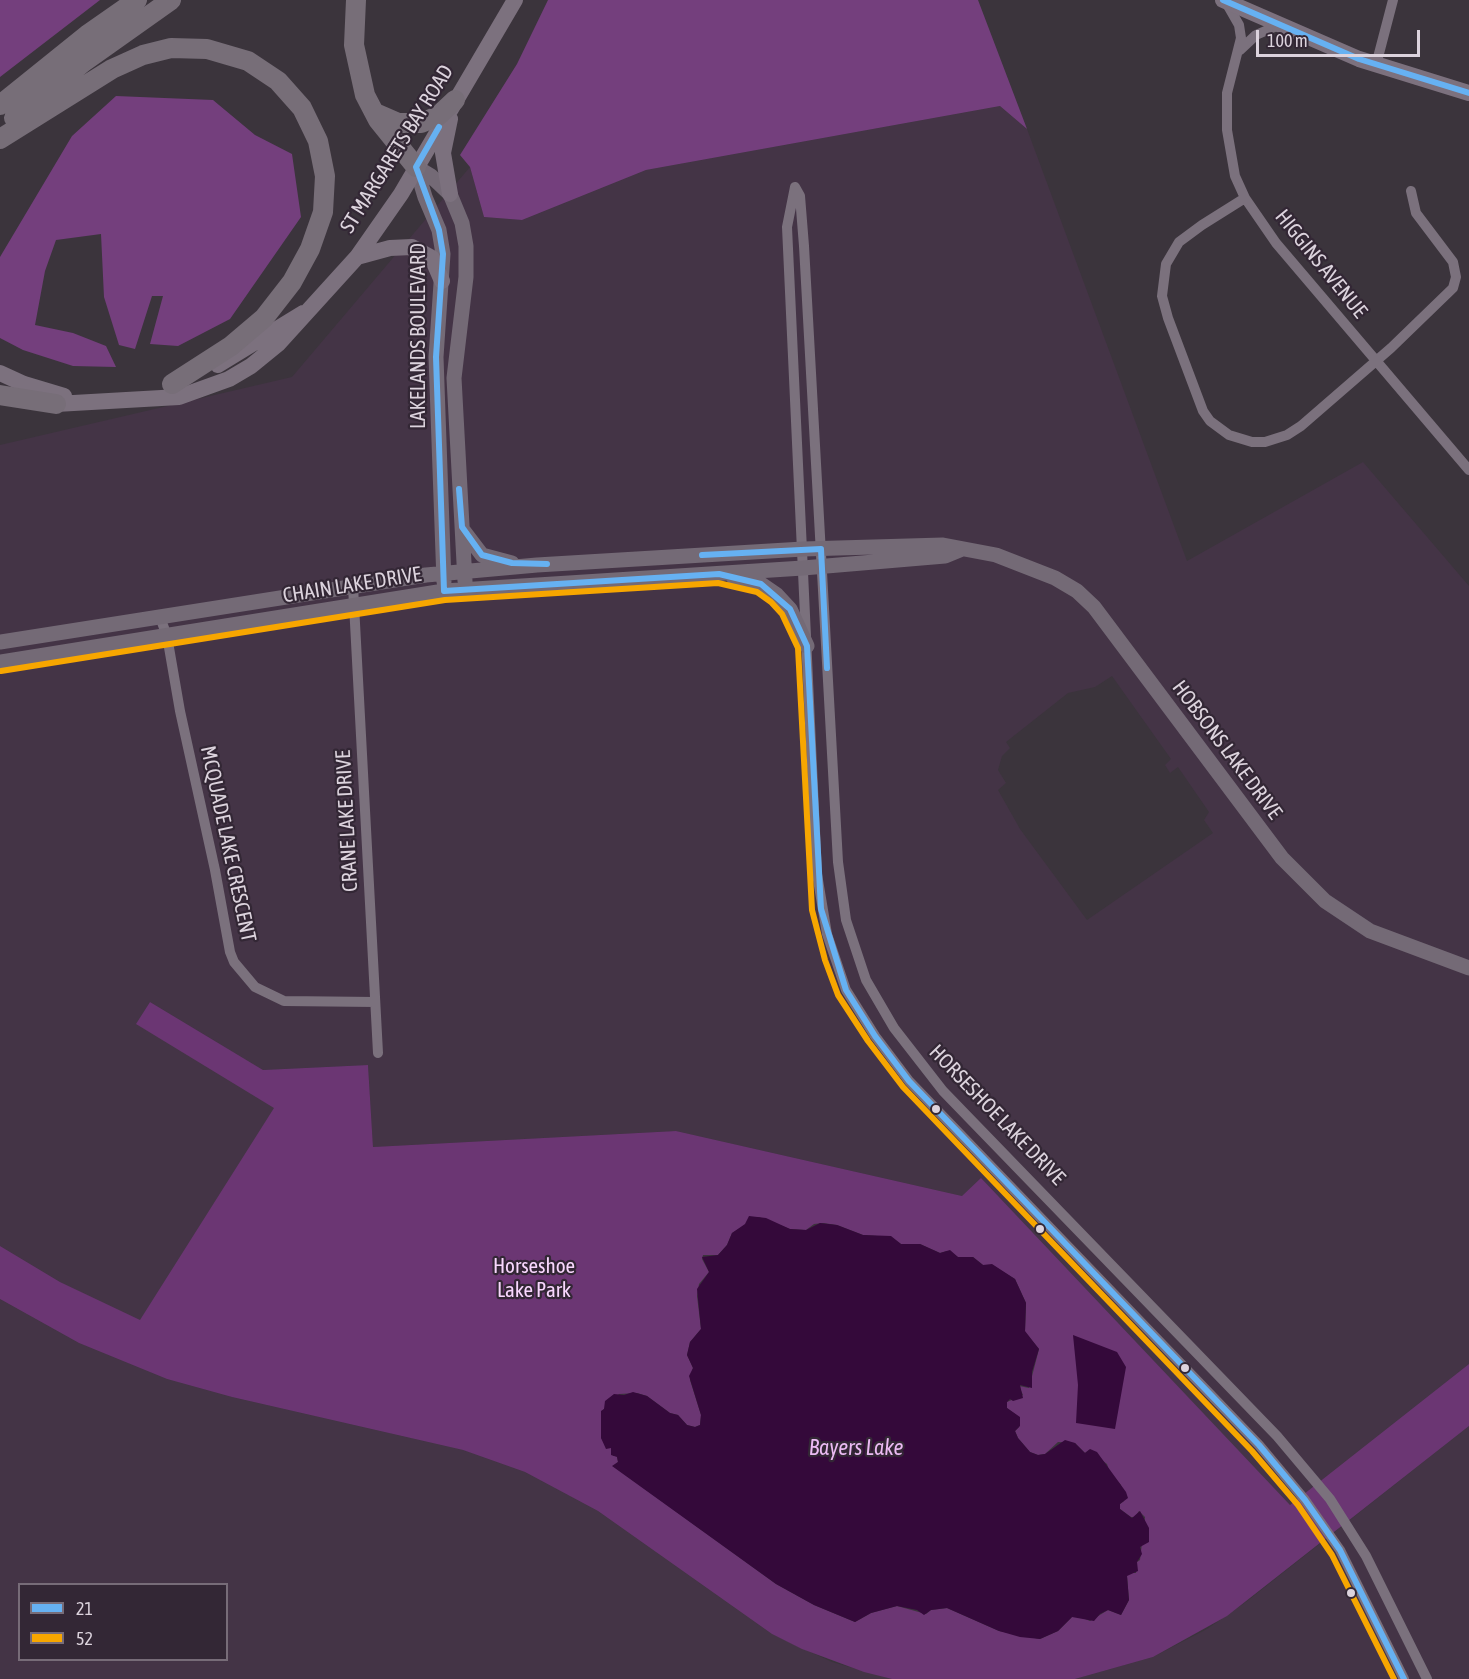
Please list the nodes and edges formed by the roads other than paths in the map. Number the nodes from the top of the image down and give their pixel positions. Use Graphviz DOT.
graph roads {
  1 [pos="137,0"];
  2 [pos="171,0"];
  3 [pos="356,0"];
  4 [pos="515,0"];
  5 [pos="1223,0"];
  6 [pos="1393,0"];
  7 [pos="1281,25"];
  8 [pos="1240,50"];
  9 [pos="1376,65"];
  10 [pos="1469,93"];
  11 [pos="455,100"];
  12 [pos="0,105"];
  13 [pos="372,111"];
  14 [pos="0,130"];
  15 [pos="0,139"];
  16 [pos="416,167"];
  17 [pos="1411,191"];
  18 [pos="450,194"];
  19 [pos="1245,198"];
  20 [pos="357,257"];
  21 [pos="442,281"];
  22 [pos="790,288"];
  23 [pos="806,288"];
  24 [pos="304,312"];
  25 [pos="1375,360"];
  26 [pos="0,373"];
  27 [pos="172,384"];
  28 [pos="0,387"];
  29 [pos="812,390"];
  30 [pos="795,391"];
  31 [pos="0,395"];
  32 [pos="149,397"];
  33 [pos="79,401"];
  34 [pos="56,404"];
  35 [pos="1469,470"];
  36 [pos="462,527"];
  37 [pos="803,549"];
  38 [pos="821,549"];
  39 [pos="962,549"];
  40 [pos="618,560"];
  41 [pos="537,565"];
  42 [pos="822,566"];
  43 [pos="804,568"];
  44 [pos="465,572"];
  45 [pos="444,573"];
  46 [pos="719,574"];
  47 [pos="619,580"];
  48 [pos="352,586"];
  49 [pos="466,590"];
  50 [pos="444,591"];
  51 [pos="354,605"];
  52 [pos="159,617"];
  53 [pos="167,636"];
  54 [pos="0,642"];
  55 [pos="807,646"];
  56 [pos="0,662"];
  57 [pos="832,749"];
  58 [pos="813,750"];
  59 [pos="1469,968"];
  60 [pos="375,1002"];
  61 [pos="378,1053"];
  62 [pos="1404,1679"];
  63 [pos="1427,1679"];
  1 -- 12 [label="highway"];
  2 -- 14 [label="highway"];
  3 -- 13 [label="highway"];
  4 -- 11 [label="main road, ST MARGARETS BAY ROAD"];
  5 -- 7 [label="main road"];
  5 -- 8 [label="street, HIGGINS AVENUE"];
  6 -- 9 [label="street"];
  7 -- 8 [label="street"];
  7 -- 9 [label="main road"];
  8 -- 19 [label="street, HIGGINS AVENUE"];
  9 -- 10 [label="main road"];
  11 -- 13 [label="highway"];
  11 -- 16 [label="main road, ST MARGARETS BAY ROAD"];
  11 -- 18 [label="main road"];
  13 -- 16 [label="highway"];
  15 -- 27 [label="highway"];
  16 -- 18 [label="street, LAKELANDS BOULEVARD"];
  16 -- 20 [label="main road, ST MARGARETS BAY ROAD"];
  16 -- 21 [label="street, LAKELANDS BOULEVARD"];
  17 -- 25 [label="street"];
  18 -- 36 [label="street, LAKELANDS BOULEVARD"];
  19 -- 25 [label="street, HIGGINS AVENUE"];
  19 -- 25 [label="street"];
  20 -- 21 [label="main road"];
  20 -- 24 [label="main road, ST MARGARETS BAY ROAD"];
  21 -- 45 [label="street, LAKELANDS BOULEVARD"];
  22 -- 23 [label="street"];
  22 -- 23 [label="street, HORSESHOE LAKE DRIVE"];
  22 -- 30 [label="street, HORSESHOE LAKE DRIVE"];
  23 -- 29 [label="street, HORSESHOE LAKE DRIVE"];
  24 -- 27 [label="main road, ST MARGARETS BAY ROAD"];
  24 -- 32 [label="main road, ST MARGARETS BAY ROAD"];
  25 -- 35 [label="street, HIGGINS AVENUE"];
  26 -- 33 [label="main road, ST MARGARETS BAY ROAD"];
  27 -- 32 [label="main road, ST MARGARETS BAY ROAD"];
  28 -- 34 [label="main road, ST MARGARETS BAY ROAD"];
  29 -- 30 [label="street"];
  29 -- 38 [label="street, HORSESHOE LAKE DRIVE"];
  30 -- 37 [label="street, HORSESHOE LAKE DRIVE"];
  31 -- 34 [label="highway"];
  32 -- 33 [label="main road, ST MARGARETS BAY ROAD"];
  33 -- 34 [label="main road, ST MARGARETS BAY ROAD"];
  36 -- 41 [label="street"];
  36 -- 44 [label="street, LAKELANDS BOULEVARD"];
  37 -- 38 [label="street, CHAIN LAKE DRIVE"];
  37 -- 40 [label="street, CHAIN LAKE DRIVE"];
  37 -- 43 [label="street, HORSESHOE LAKE DRIVE"];
  38 -- 39 [label="street, HOBSONS LAKE DRIVE"];
  38 -- 42 [label="street, HORSESHOE LAKE DRIVE"];
  39 -- 42 [label="street, HOBSONS LAKE DRIVE"];
  39 -- 59 [label="street, HOBSONS LAKE DRIVE"];
  40 -- 41 [label="street, CHAIN LAKE DRIVE"];
  40 -- 47 [label="street"];
  41 -- 44 [label="street, CHAIN LAKE DRIVE"];
  42 -- 43 [label="street, CHAIN LAKE DRIVE"];
  42 -- 57 [label="street, HORSESHOE LAKE DRIVE"];
  43 -- 46 [label="street, CHAIN LAKE DRIVE"];
  43 -- 55 [label="street, HORSESHOE LAKE DRIVE"];
  44 -- 45 [label="street, CHAIN LAKE DRIVE"];
  44 -- 49 [label="street, LAKELANDS BOULEVARD"];
  45 -- 48 [label="street, CHAIN LAKE DRIVE"];
  45 -- 50 [label="street, LAKELANDS BOULEVARD"];
  46 -- 47 [label="street, CHAIN LAKE DRIVE"];
  46 -- 55 [label="street"];
  47 -- 49 [label="street, CHAIN LAKE DRIVE"];
  48 -- 51 [label="street, CRANE LAKE DRIVE"];
  48 -- 52 [label="street, CHAIN LAKE DRIVE"];
  49 -- 50 [label="street, CHAIN LAKE DRIVE"];
  50 -- 51 [label="street, CHAIN LAKE DRIVE"];
  51 -- 53 [label="street, CHAIN LAKE DRIVE"];
  51 -- 60 [label="street, CRANE LAKE DRIVE"];
  52 -- 53 [label="street, MCQUADE LAKE CRESCENT"];
  52 -- 54 [label="street, CHAIN LAKE DRIVE"];
  53 -- 56 [label="street, CHAIN LAKE DRIVE"];
  53 -- 60 [label="street, MCQUADE LAKE CRESCENT"];
  55 -- 58 [label="street, HORSESHOE LAKE DRIVE"];
  57 -- 58 [label="street"];
  57 -- 63 [label="street, HORSESHOE LAKE DRIVE"];
  58 -- 62 [label="street, HORSESHOE LAKE DRIVE"];
  60 -- 61 [label="street, CRANE LAKE DRIVE"];
}
